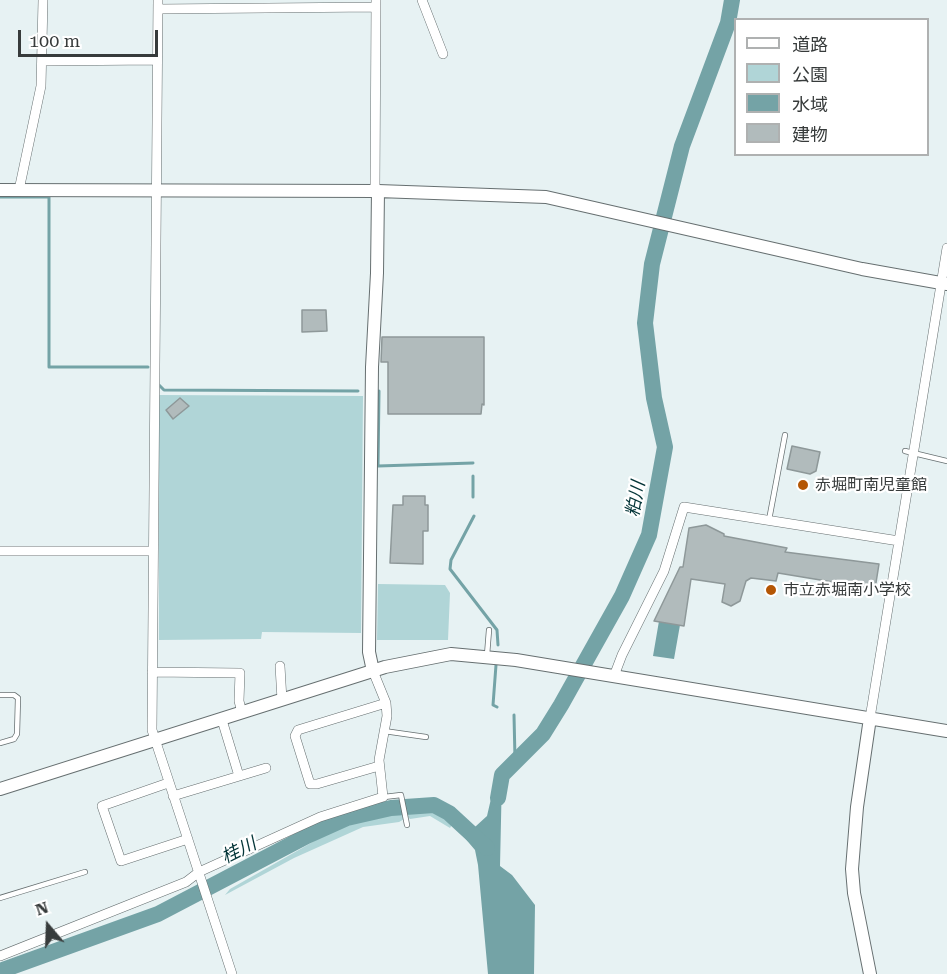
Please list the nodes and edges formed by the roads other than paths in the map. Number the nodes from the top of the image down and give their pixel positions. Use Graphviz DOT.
graph roads {
  1 [pos="42,0"];
  2 [pos="422,0"];
  3 [pos="158,4"];
  4 [pos="231,4"];
  5 [pos="303,4"];
  6 [pos="376,4"];
  7 [pos="443,54"];
  8 [pos="157,60"];
  9 [pos="42,61"];
  10 [pos="0,189"];
  11 [pos="19,190"];
  12 [pos="157,190"];
  13 [pos="376,191"];
  14 [pos="947,248"];
  15 [pos="944,284"];
  16 [pos="785,435"];
  17 [pos="909,451"];
  18 [pos="947,461"];
  19 [pos="769,520"];
  20 [pos="899,541"];
  21 [pos="0,551"];
  22 [pos="153,551"];
  23 [pos="489,630"];
  24 [pos="487,655"];
  25 [pos="280,666"];
  26 [pos="373,671"];
  27 [pos="152,672"];
  28 [pos="609,675"];
  29 [pos="0,695"];
  30 [pos="282,700"];
  31 [pos="386,703"];
  32 [pos="242,713"];
  33 [pos="870,718"];
  34 [pos="222,720"];
  35 [pos="384,731"];
  36 [pos="947,731"];
  37 [pos="426,737"];
  38 [pos="154,742"];
  39 [pos="0,743"];
  40 [pos="379,766"];
  41 [pos="266,768"];
  42 [pos="238,776"];
  43 [pos="168,783"];
  44 [pos="0,789"];
  45 [pos="173,796"];
  46 [pos="383,797"];
  47 [pos="407,823"];
  48 [pos="188,839"];
  49 [pos="86,872"];
  50 [pos="200,874"];
  51 [pos="0,898"];
  52 [pos="0,956"];
  53 [pos="232,974"];
  54 [pos="870,974"];
  1 -- 9 [label="street"];
  2 -- 7 [label="street"];
  3 -- 4 [label="street"];
  3 -- 8 [label="street"];
  4 -- 5 [label="street"];
  5 -- 6 [label="street"];
  6 -- 13 [label="street"];
  8 -- 9 [label="street"];
  8 -- 12 [label="street"];
  9 -- 11 [label="street"];
  10 -- 11 [label="street"];
  11 -- 12 [label="street"];
  12 -- 13 [label="street"];
  12 -- 22 [label="street"];
  13 -- 15 [label="street"];
  13 -- 26 [label="street"];
  14 -- 15 [label="street"];
  15 -- 17 [label="street"];
  16 -- 19 [label="lane"];
  17 -- 18 [label="lane"];
  17 -- 20 [label="street"];
  19 -- 20 [label="street"];
  19 -- 28 [label="street"];
  20 -- 33 [label="street"];
  21 -- 22 [label="street"];
  22 -- 27 [label="street"];
  23 -- 24 [label="lane"];
  24 -- 26 [label="street"];
  24 -- 28 [label="street"];
  25 -- 30 [label="street"];
  26 -- 30 [label="street"];
  26 -- 31 [label="street"];
  27 -- 32 [label="street"];
  27 -- 38 [label="street"];
  28 -- 33 [label="street"];
  29 -- 39 [label="lane"];
  30 -- 32 [label="street"];
  31 -- 35 [label="street"];
  31 -- 40 [label="street"];
  32 -- 34 [label="street"];
  33 -- 36 [label="street"];
  33 -- 54 [label="street"];
  34 -- 38 [label="street"];
  34 -- 42 [label="street"];
  35 -- 37 [label="lane"];
  35 -- 40 [label="street"];
  38 -- 43 [label="street"];
  38 -- 44 [label="street"];
  40 -- 46 [label="street"];
  41 -- 42 [label="street"];
  42 -- 45 [label="street"];
  43 -- 45 [label="street"];
  43 -- 48 [label="street"];
  45 -- 48 [label="street"];
  46 -- 47 [label="lane"];
  46 -- 50 [label="street"];
  48 -- 50 [label="street"];
  49 -- 51 [label="lane"];
  50 -- 52 [label="street"];
  50 -- 53 [label="street"];
}
